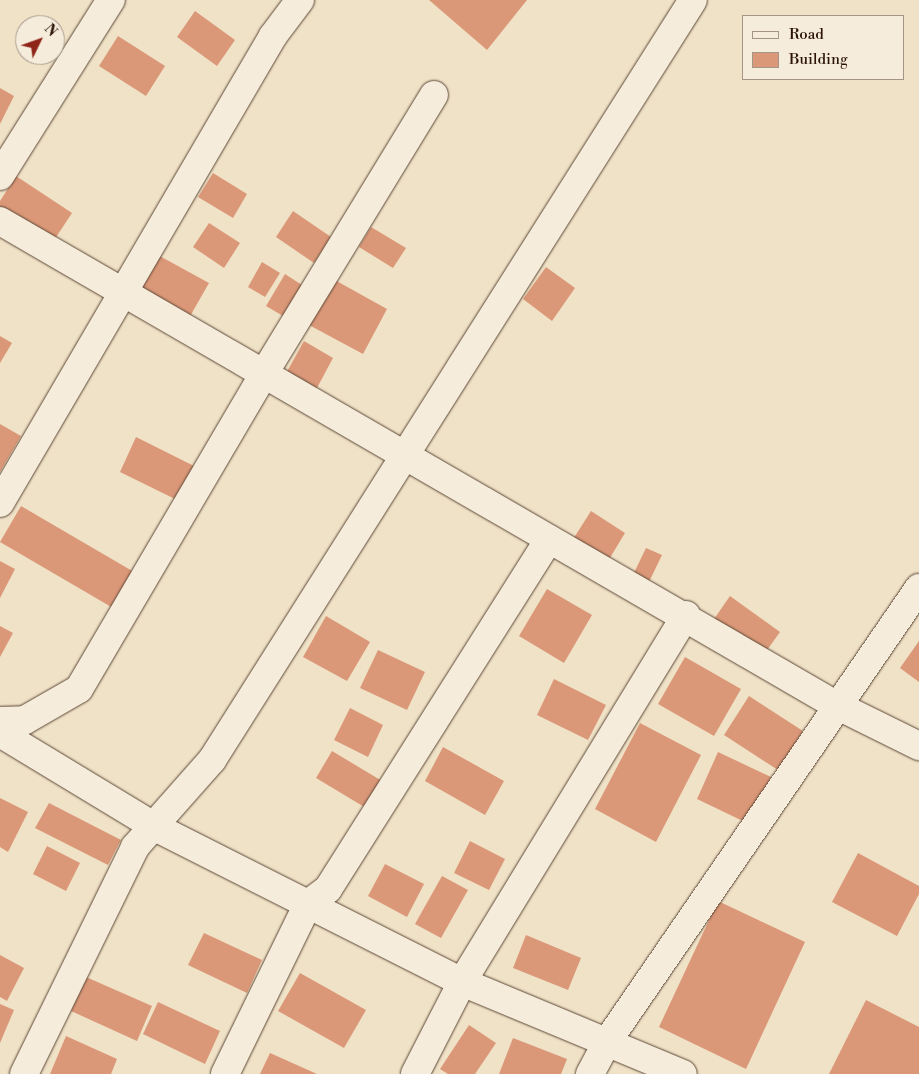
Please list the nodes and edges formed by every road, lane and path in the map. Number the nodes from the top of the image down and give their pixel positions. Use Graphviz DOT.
graph roads {
  1 [pos="111,0"];
  2 [pos="300,0"];
  3 [pos="693,0"];
  4 [pos="434,95"];
  5 [pos="0,176"];
  6 [pos="0,221"];
  7 [pos="122,290"];
  8 [pos="263,375"];
  9 [pos="404,456"];
  10 [pos="0,503"];
  11 [pos="548,540"];
  12 [pos="919,588"];
  13 [pos="686,616"];
  14 [pos="836,705"];
  15 [pos="0,721"];
  16 [pos="0,733"];
  17 [pos="919,746"];
  18 [pos="155,827"];
  19 [pos="308,904"];
  20 [pos="462,982"];
  21 [pos="607,1042"];
  22 [pos="24,1074"];
  23 [pos="226,1074"];
  24 [pos="415,1074"];
  25 [pos="590,1074"];
  26 [pos="683,1074"];
  1 -- 5 [label="street"];
  2 -- 7 [label="street"];
  3 -- 9 [label="street"];
  4 -- 8 [label="street"];
  6 -- 7 [label="street"];
  7 -- 8 [label="street"];
  7 -- 10 [label="street"];
  8 -- 9 [label="street"];
  8 -- 15 [label="street"];
  9 -- 11 [label="street"];
  9 -- 18 [label="street"];
  11 -- 13 [label="street"];
  11 -- 19 [label="street"];
  12 -- 14 [label="street"];
  13 -- 14 [label="street"];
  13 -- 20 [label="street"];
  14 -- 17 [label="street"];
  14 -- 21 [label="street"];
  16 -- 18 [label="street"];
  18 -- 19 [label="street"];
  18 -- 22 [label="street"];
  19 -- 20 [label="street"];
  19 -- 23 [label="street"];
  20 -- 21 [label="street"];
  20 -- 24 [label="street"];
  21 -- 25 [label="street"];
  21 -- 26 [label="street"];
}
